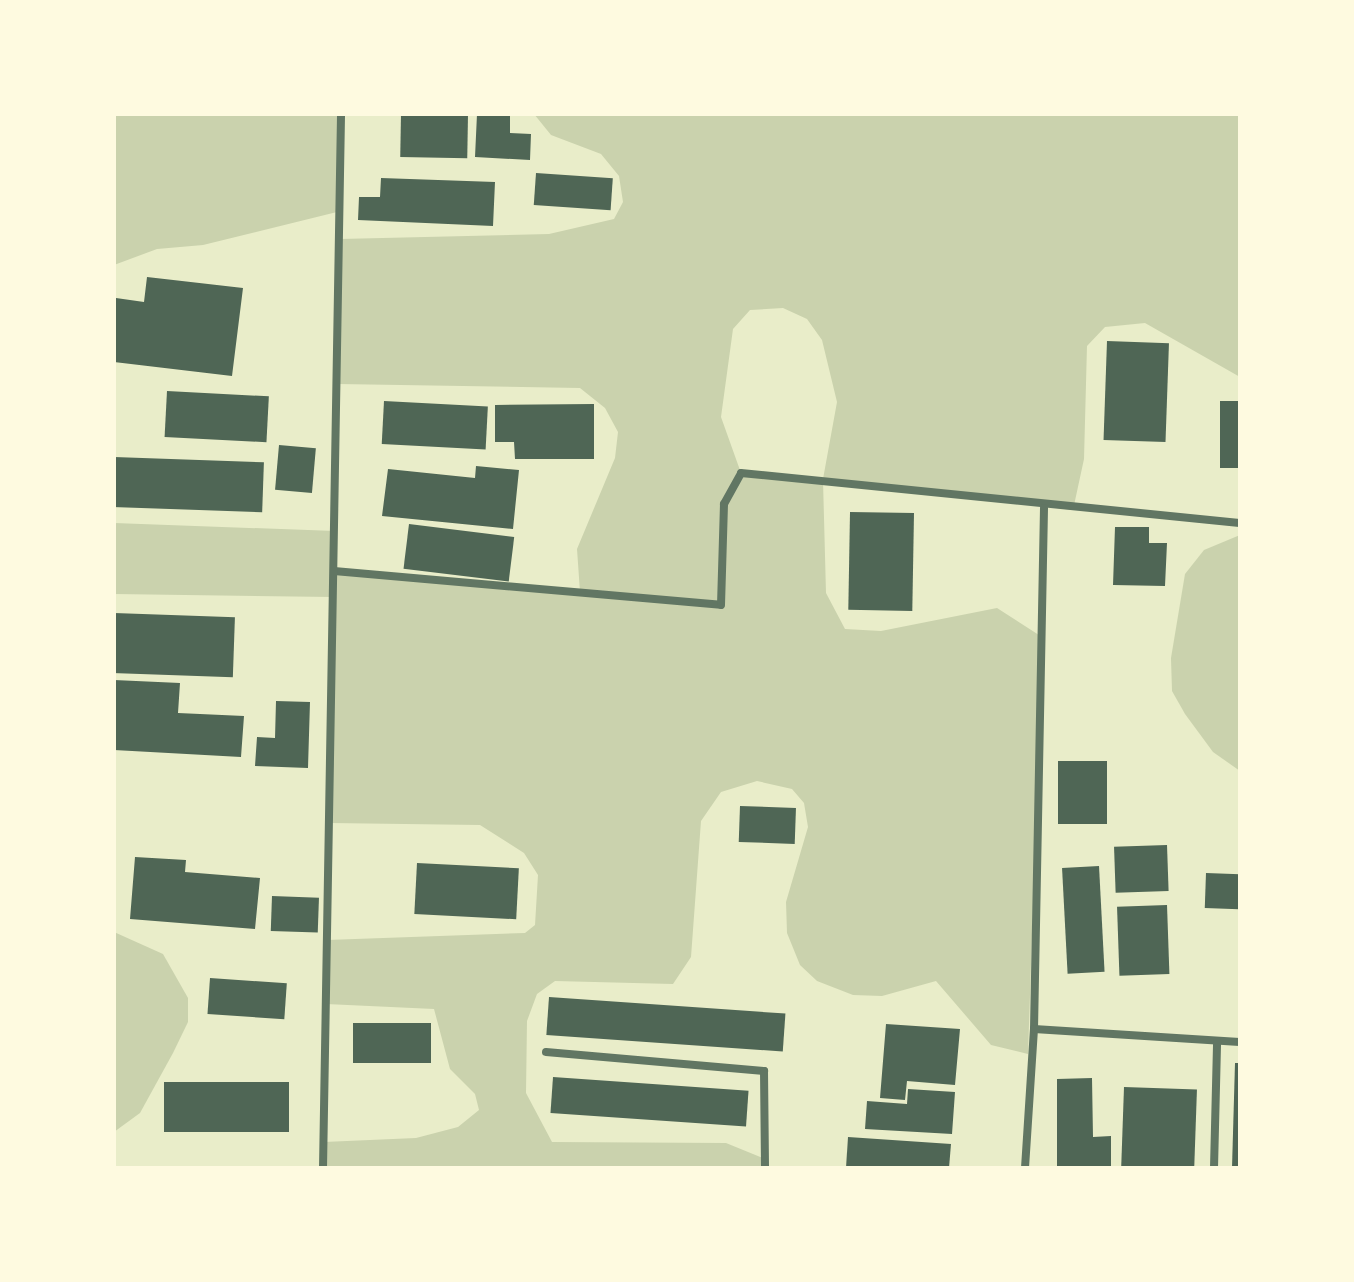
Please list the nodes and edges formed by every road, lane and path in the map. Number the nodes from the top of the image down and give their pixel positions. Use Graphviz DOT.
graph roads {
  1 [pos="341,114"];
  2 [pos="1044,508"];
  3 [pos="1240,523"];
  4 [pos="334,571"];
  5 [pos="1034,1029"];
  6 [pos="1217,1041"];
  7 [pos="1240,1042"];
  8 [pos="546,1052"];
  9 [pos="323,1168"];
  10 [pos="765,1168"];
  11 [pos="1025,1168"];
  12 [pos="1214,1168"];
  1 -- 4 [label="street"];
  2 -- 3 [label="street"];
  2 -- 4 [label="street"];
  2 -- 5 [label="street"];
  4 -- 9 [label="street"];
  5 -- 6 [label="street"];
  5 -- 11 [label="street"];
  6 -- 7 [label="street"];
  6 -- 12 [label="street"];
  8 -- 10 [label="street"];
}
